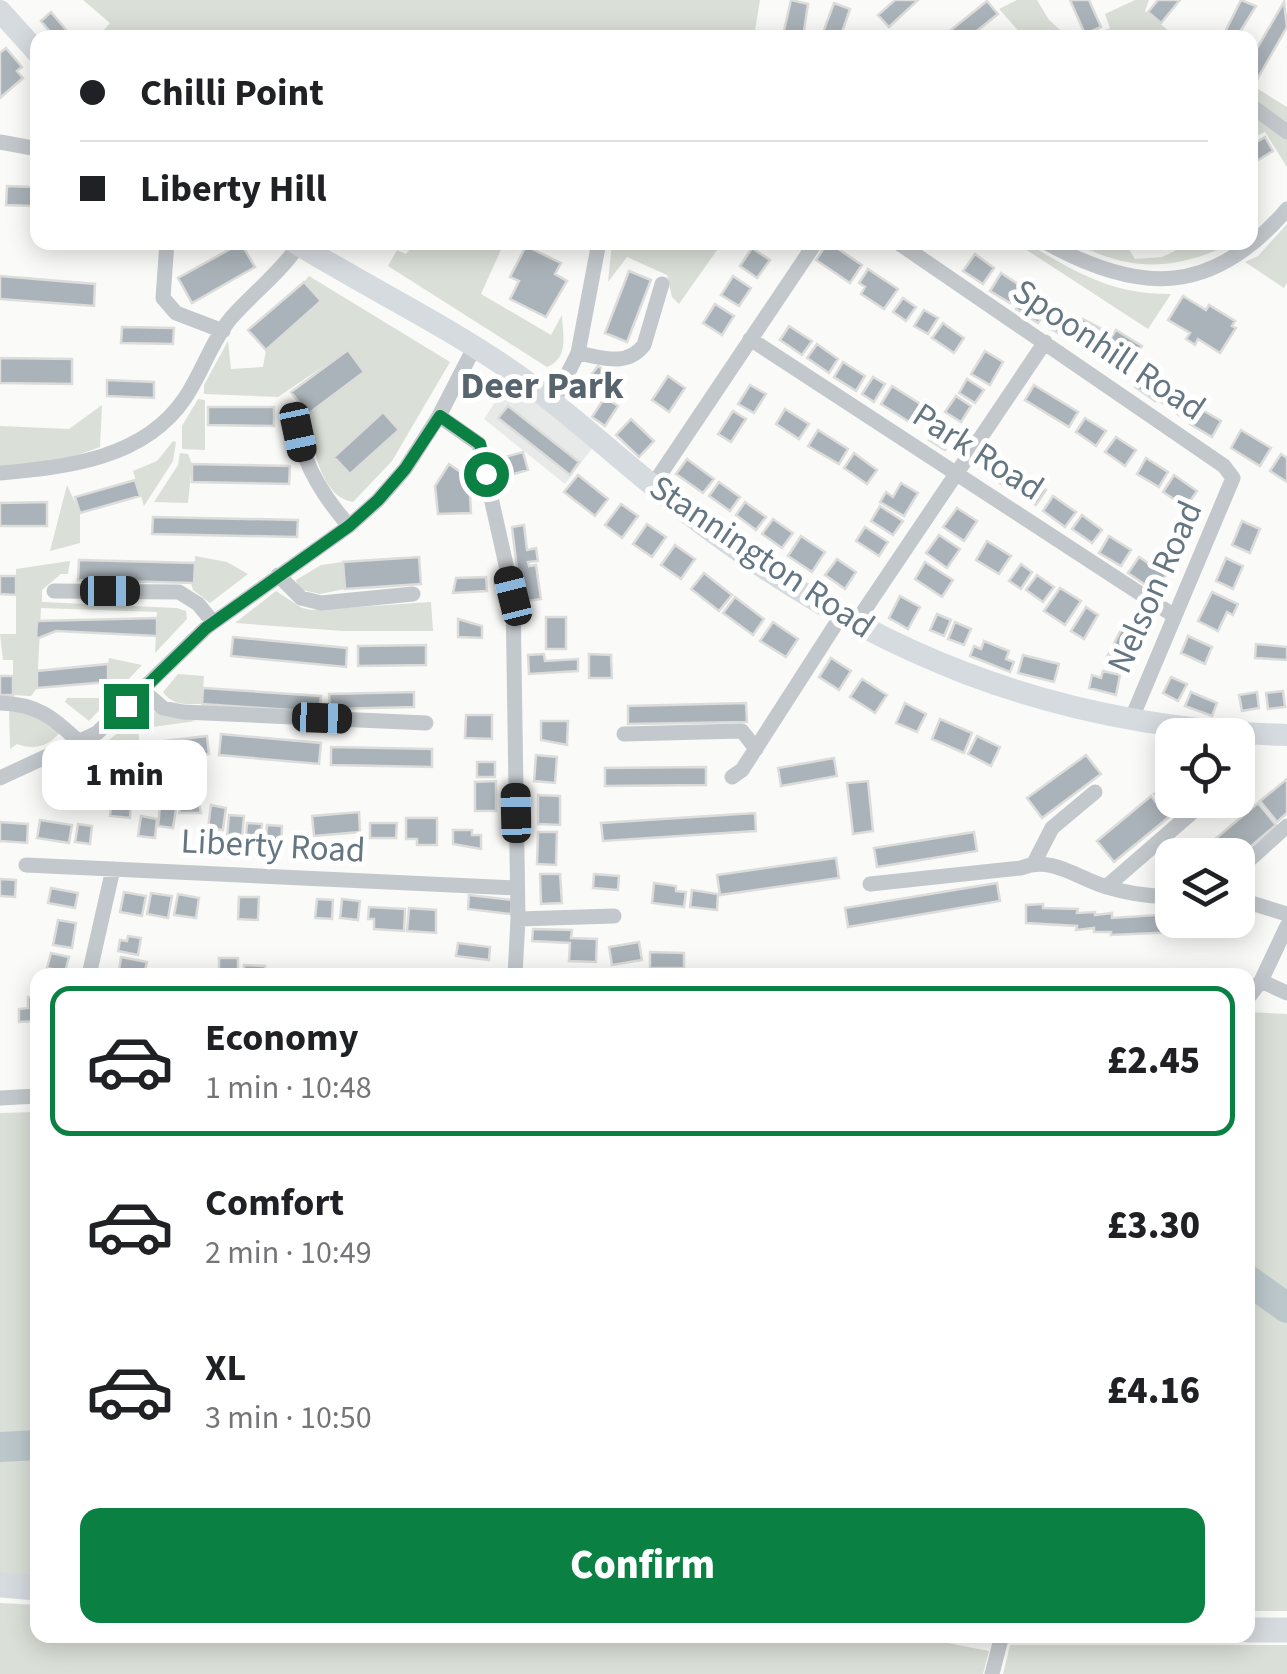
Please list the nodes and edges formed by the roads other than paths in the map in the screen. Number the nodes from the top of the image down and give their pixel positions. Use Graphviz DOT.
graph roads {
  1 [pos="0,11"];
  2 [pos="30,44"];
  3 [pos="1258,111"];
  4 [pos="1287,132"];
  5 [pos="0,142"];
  6 [pos="30,148"];
  7 [pos="1287,208"];
  8 [pos="1258,238"];
  9 [pos="166,250"];
  10 [pos="293,250"];
  11 [pos="307,250"];
  12 [pos="597,250"];
  13 [pos="811,250"];
  14 [pos="909,250"];
  15 [pos="1062,250"];
  16 [pos="1246,250"];
  17 [pos="662,284"];
  18 [pos="223,331"];
  19 [pos="750,339"];
  20 [pos="1044,342"];
  21 [pos="474,348"];
  22 [pos="578,353"];
  23 [pos="553,403"];
  24 [pos="440,416"];
  25 [pos="298,432"];
  26 [pos="0,472"];
  27 [pos="956,474"];
  28 [pos="1233,478"];
  29 [pos="653,485"];
  30 [pos="349,526"];
  31 [pos="278,575"];
  32 [pos="54,591"];
  33 [pos="413,594"];
  34 [pos="1173,615"];
  35 [pos="848,620"];
  36 [pos="214,622"];
  37 [pos="142,690"];
  38 [pos="0,703"];
  39 [pos="1131,720"];
  40 [pos="426,723"];
  41 [pos="624,734"];
  42 [pos="1287,735"];
  43 [pos="79,742"];
  44 [pos="756,750"];
  45 [pos="732,777"];
  46 [pos="0,778"];
  47 [pos="1095,792"];
  48 [pos="1186,818"];
  49 [pos="1287,826"];
  50 [pos="1255,855"];
  51 [pos="1034,863"];
  52 [pos="26,865"];
  53 [pos="113,869"];
  54 [pos="870,884"];
  55 [pos="1106,887"];
  56 [pos="517,888"];
  57 [pos="1155,894"];
  58 [pos="1255,904"];
  59 [pos="1287,914"];
  60 [pos="614,916"];
  61 [pos="518,919"];
  62 [pos="1287,926"];
  63 [pos="91,968"];
  64 [pos="516,968"];
  65 [pos="1261,981"];
  66 [pos="1255,989"];
  67 [pos="1287,992"];
  68 [pos="30,1096"];
  69 [pos="0,1098"];
  70 [pos="0,1586"];
  71 [pos="30,1588"];
  72 [pos="1255,1630"];
  73 [pos="1287,1630"];
  74 [pos="1000,1643"];
  75 [pos="992,1674"];
  1 -- 2 [label="main road"];
  3 -- 4 [label="street"];
  5 -- 6 [label="street"];
  7 -- 8 [label="street"];
  9 -- 18 [label="street"];
  10 -- 18 [label="street"];
  11 -- 21 [label="main road, Stannington Road"];
  12 -- 22 [label="street"];
  13 -- 19 [label="street"];
  14 -- 20 [label="street, Spoonhill Road"];
  15 -- 16 [label="street"];
  17 -- 22 [label="street"];
  18 -- 26 [label="street"];
  19 -- 27 [label="street, Park Road"];
  19 -- 29 [label="street"];
  20 -- 27 [label="street"];
  20 -- 28 [label="street, Spoonhill Road"];
  21 -- 23 [label="main road, Stannington Road"];
  21 -- 24 [label="street"];
  22 -- 23 [label="street"];
  23 -- 29 [label="main road, Stannington Road"];
  24 -- 30 [label="street"];
  24 -- 56 [label="street"];
  25 -- 30 [label="street"];
  27 -- 34 [label="street, Park Road"];
  27 -- 35 [label="street"];
  28 -- 34 [label="street, Nelson Road"];
  29 -- 35 [label="main road, Stannington Road"];
  30 -- 31 [label="street"];
  31 -- 33 [label="street"];
  31 -- 36 [label="street"];
  32 -- 36 [label="street"];
  34 -- 39 [label="street, Nelson Road"];
  35 -- 39 [label="main road, Stannington Road"];
  35 -- 44 [label="street"];
  36 -- 37 [label="street"];
  37 -- 40 [label="street"];
  37 -- 43 [label="street"];
  38 -- 43 [label="street"];
  39 -- 42 [label="main road, Stannington Road"];
  41 -- 44 [label="street"];
  43 -- 46 [label="street"];
  44 -- 45 [label="street"];
  47 -- 51 [label="street"];
  48 -- 55 [label="street"];
  49 -- 50 [label="street"];
  51 -- 54 [label="street"];
  51 -- 55 [label="street"];
  52 -- 53 [label="street, Liberty Road"];
  53 -- 56 [label="street, Liberty Road"];
  53 -- 63 [label="street"];
  55 -- 57 [label="street"];
  56 -- 61 [label="street"];
  58 -- 59 [label="street"];
  60 -- 61 [label="street"];
  61 -- 64 [label="street"];
  62 -- 65 [label="street"];
  65 -- 66 [label="street"];
  65 -- 67 [label="street"];
  68 -- 69 [label="street"];
  70 -- 71 [label="main road"];
  72 -- 73 [label="main road"];
  74 -- 75 [label="street"];
}
